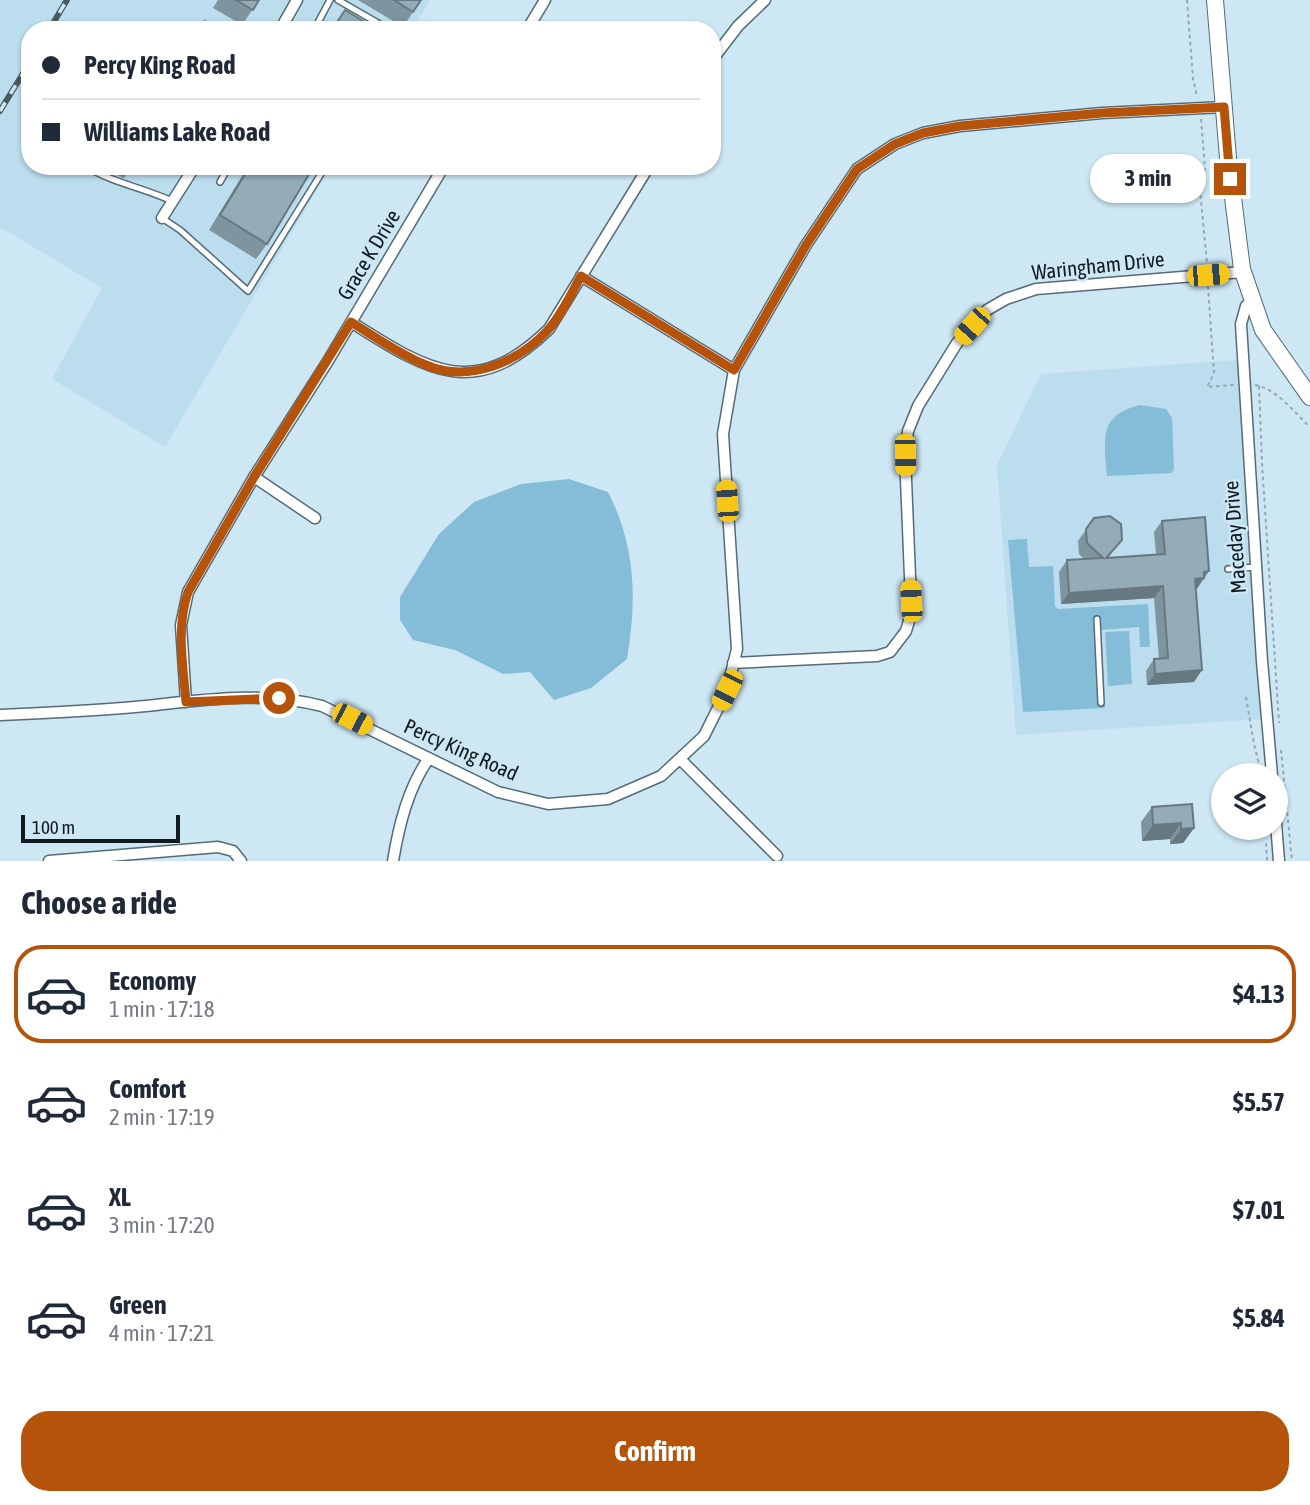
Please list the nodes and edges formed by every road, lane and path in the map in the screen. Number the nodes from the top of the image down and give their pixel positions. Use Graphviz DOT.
graph roads {
  1 [pos="297,0"];
  2 [pos="330,0"];
  3 [pos="338,0"];
  4 [pos="545,0"];
  5 [pos="765,0"];
  6 [pos="1187,0"];
  7 [pos="1215,0"];
  8 [pos="285,21"];
  9 [pos="319,21"];
  10 [pos="374,21"];
  11 [pos="532,21"];
  12 [pos="721,48"];
  13 [pos="1224,107"];
  14 [pos="1200,108"];
  15 [pos="105,175"];
  16 [pos="189,175"];
  17 [pos="224,175"];
  18 [pos="320,175"];
  19 [pos="439,175"];
  20 [pos="643,175"];
  21 [pos="220,182"];
  22 [pos="172,201"];
  23 [pos="162,218"];
  24 [pos="1243,272"];
  25 [pos="1208,275"];
  26 [pos="581,276"];
  27 [pos="1253,300"];
  28 [pos="351,322"];
  29 [pos="734,370"];
  30 [pos="1238,385"];
  31 [pos="1248,385"];
  32 [pos="1259,385"];
  33 [pos="1310,397"];
  34 [pos="1310,427"];
  35 [pos="254,477"];
  36 [pos="315,518"];
  37 [pos="1257,567"];
  38 [pos="1228,569"];
  39 [pos="1097,619"];
  40 [pos="733,663"];
  41 [pos="1246,697"];
  42 [pos="186,702"];
  43 [pos="1101,703"];
  44 [pos="0,715"];
  45 [pos="1280,729"];
  46 [pos="1280,742"];
  47 [pos="429,758"];
  48 [pos="680,758"];
  49 [pos="1262,763"];
  50 [pos="1266,763"];
  51 [pos="1266,840"];
  52 [pos="1277,840"];
  53 [pos="777,856"];
  54 [pos="49,861"];
  55 [pos="241,861"];
  56 [pos="393,861"];
  57 [pos="1267,861"];
  58 [pos="1279,861"];
  59 [pos="1292,861"];
  1 -- 8 [label="street"];
  2 -- 9 [label="lane"];
  3 -- 10 [label="lane"];
  4 -- 11 [label="street"];
  5 -- 12 [label="street"];
  6 -- 14 [label="path"];
  7 -- 13 [label="main road"];
  13 -- 14 [label="street, Percy King Road"];
  13 -- 24 [label="main road"];
  14 -- 25 [label="path"];
  14 -- 29 [label="street, Percy King Road"];
  15 -- 22 [label="lane"];
  16 -- 22 [label="street"];
  17 -- 21 [label="lane"];
  18 -- 23 [label="lane"];
  19 -- 28 [label="street, Grace K Drive"];
  20 -- 26 [label="street"];
  22 -- 23 [label="street"];
  24 -- 25 [label="street, Waringham Drive"];
  24 -- 27 [label="main road"];
  25 -- 30 [label="path"];
  25 -- 40 [label="street, Waringham Drive"];
  26 -- 28 [label="street"];
  26 -- 29 [label="street"];
  27 -- 33 [label="main road"];
  27 -- 37 [label="street, Maceday Drive"];
  28 -- 35 [label="street, Grace K Drive"];
  29 -- 40 [label="street, Percy King Road"];
  31 -- 32 [label="path"];
  32 -- 34 [label="path"];
  32 -- 45 [label="path"];
  35 -- 36 [label="street"];
  35 -- 42 [label="street, Grace K Drive"];
  37 -- 38 [label="lane"];
  37 -- 50 [label="street, Maceday Drive"];
  39 -- 43 [label="lane"];
  40 -- 48 [label="street, Percy King Road"];
  41 -- 49 [label="path"];
  42 -- 44 [label="street, Percy King Road"];
  42 -- 47 [label="street, Percy King Road"];
  46 -- 59 [label="path"];
  47 -- 48 [label="street, Percy King Road"];
  47 -- 56 [label="street"];
  48 -- 53 [label="street"];
  51 -- 57 [label="path"];
  52 -- 58 [label="street"];
  54 -- 55 [label="street"];
}
